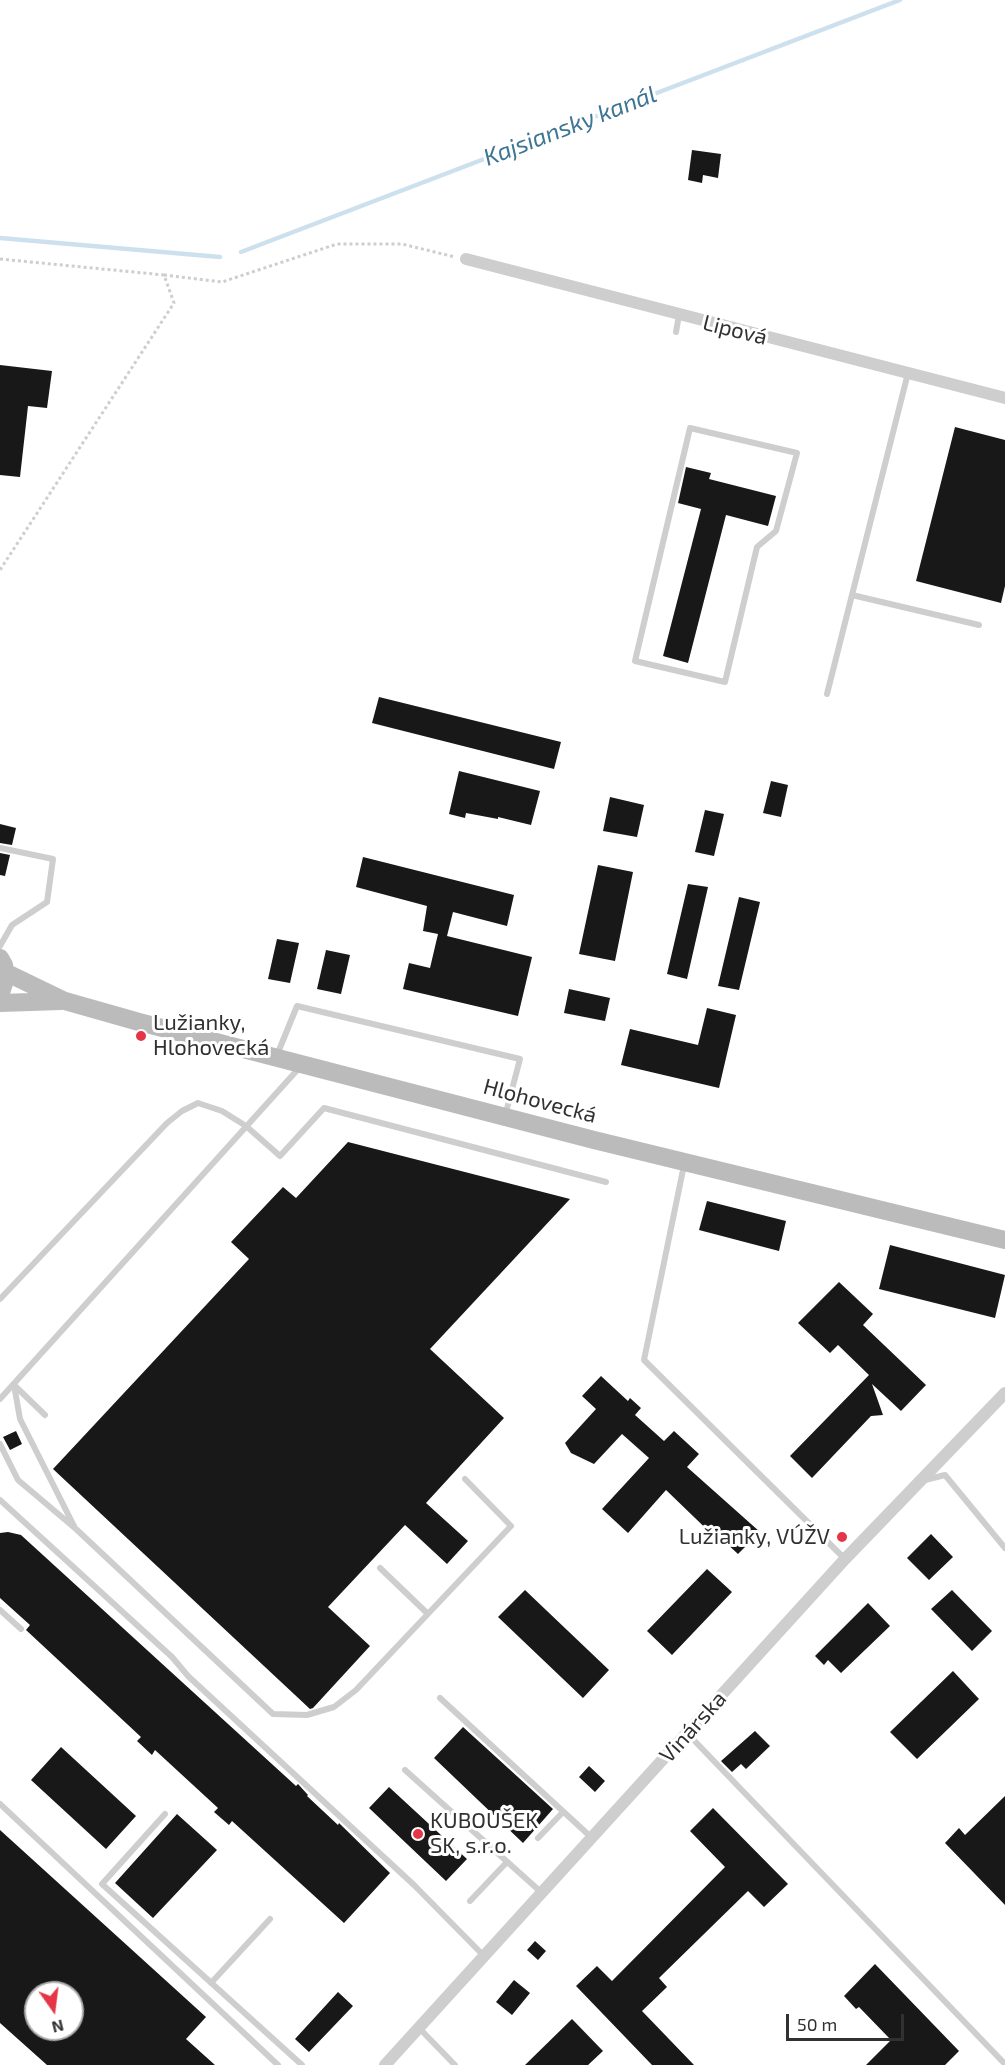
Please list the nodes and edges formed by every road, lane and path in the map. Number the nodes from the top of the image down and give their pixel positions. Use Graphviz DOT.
graph roads {
  1 [pos="0,259"];
  2 [pos="466,259"];
  3 [pos="164,275"];
  4 [pos="679,315"];
  5 [pos="676,332"];
  6 [pos="908,374"];
  7 [pos="1005,398"];
  8 [pos="758,547"];
  9 [pos="0,570"];
  10 [pos="852,595"];
  11 [pos="979,625"];
  12 [pos="827,694"];
  13 [pos="0,848"];
  14 [pos="0,946"];
  15 [pos="3,965"];
  16 [pos="0,996"];
  17 [pos="65,1001"];
  18 [pos="0,1003"];
  19 [pos="276,1057"];
  20 [pos="302,1064"];
  21 [pos="505,1117"];
  22 [pos="246,1126"];
  23 [pos="685,1162"];
  24 [pos="606,1182"];
  25 [pos="1005,1240"];
  26 [pos="0,1299"];
  27 [pos="14,1385"];
  28 [pos="1005,1393"];
  29 [pos="0,1399"];
  30 [pos="45,1415"];
  31 [pos="0,1444"];
  32 [pos="465,1479"];
  33 [pos="921,1481"];
  34 [pos="0,1502"];
  35 [pos="76,1529"];
  36 [pos="1005,1548"];
  37 [pos="845,1559"];
  38 [pos="380,1568"];
  39 [pos="0,1610"];
  40 [pos="428,1614"];
  41 [pos="21,1629"];
  42 [pos="440,1698"];
  43 [pos="687,1733"];
  44 [pos="405,1770"];
  45 [pos="0,1804"];
  46 [pos="563,1812"];
  47 [pos="165,1814"];
  48 [pos="538,1838"];
  49 [pos="592,1838"];
  50 [pos="507,1862"];
  51 [pos="542,1894"];
  52 [pos="470,1901"];
  53 [pos="270,1919"];
  54 [pos="485,1957"];
  55 [pos="211,1983"];
  56 [pos="420,2030"];
  57 [pos="1005,2064"];
  58 [pos="279,2065"];
  59 [pos="302,2065"];
  60 [pos="385,2065"];
  61 [pos="455,2065"];
  1 -- 3 [label="path"];
  2 -- 3 [label="path"];
  2 -- 4 [label="street, Lipová"];
  3 -- 9 [label="path"];
  4 -- 5 [label="lane"];
  4 -- 6 [label="street, Lipová"];
  6 -- 7 [label="street, Lipová"];
  6 -- 10 [label="lane"];
  8 -- 8 [label="lane"];
  10 -- 11 [label="lane"];
  10 -- 12 [label="lane"];
  13 -- 14 [label="lane"];
  15 -- 16 [label="main road, Hlohovecká"];
  15 -- 17 [label="main road, Hlohovecká"];
  17 -- 18 [label="main road, Hlohovecká"];
  17 -- 19 [label="main road, Hlohovecká"];
  19 -- 20 [label="main road, Hlohovecká"];
  19 -- 21 [label="lane"];
  20 -- 21 [label="main road, Hlohovecká"];
  20 -- 22 [label="lane"];
  21 -- 23 [label="main road, Hlohovecká"];
  22 -- 24 [label="lane"];
  22 -- 26 [label="lane"];
  22 -- 27 [label="lane"];
  23 -- 25 [label="main road, Hlohovecká"];
  23 -- 37 [label="lane"];
  27 -- 29 [label="lane"];
  27 -- 30 [label="lane"];
  27 -- 35 [label="lane"];
  28 -- 33 [label="street, Vinárska"];
  31 -- 35 [label="lane"];
  32 -- 40 [label="lane"];
  33 -- 36 [label="lane"];
  33 -- 37 [label="street, Vinárska"];
  34 -- 54 [label="lane"];
  35 -- 40 [label="lane"];
  37 -- 43 [label="street, Vinárska"];
  38 -- 40 [label="lane"];
  39 -- 41 [label="lane"];
  42 -- 46 [label="lane"];
  43 -- 49 [label="street, Vinárska"];
  43 -- 57 [label="lane"];
  44 -- 50 [label="lane"];
  45 -- 58 [label="lane"];
  46 -- 48 [label="lane"];
  46 -- 49 [label="lane"];
  47 -- 55 [label="lane"];
  49 -- 51 [label="street, Vinárska"];
  50 -- 51 [label="lane"];
  50 -- 52 [label="lane"];
  51 -- 54 [label="street, Vinárska"];
  53 -- 55 [label="lane"];
  54 -- 56 [label="street, Vinárska"];
  55 -- 59 [label="lane"];
  56 -- 60 [label="street, Vinárska"];
  56 -- 61 [label="lane"];
}
